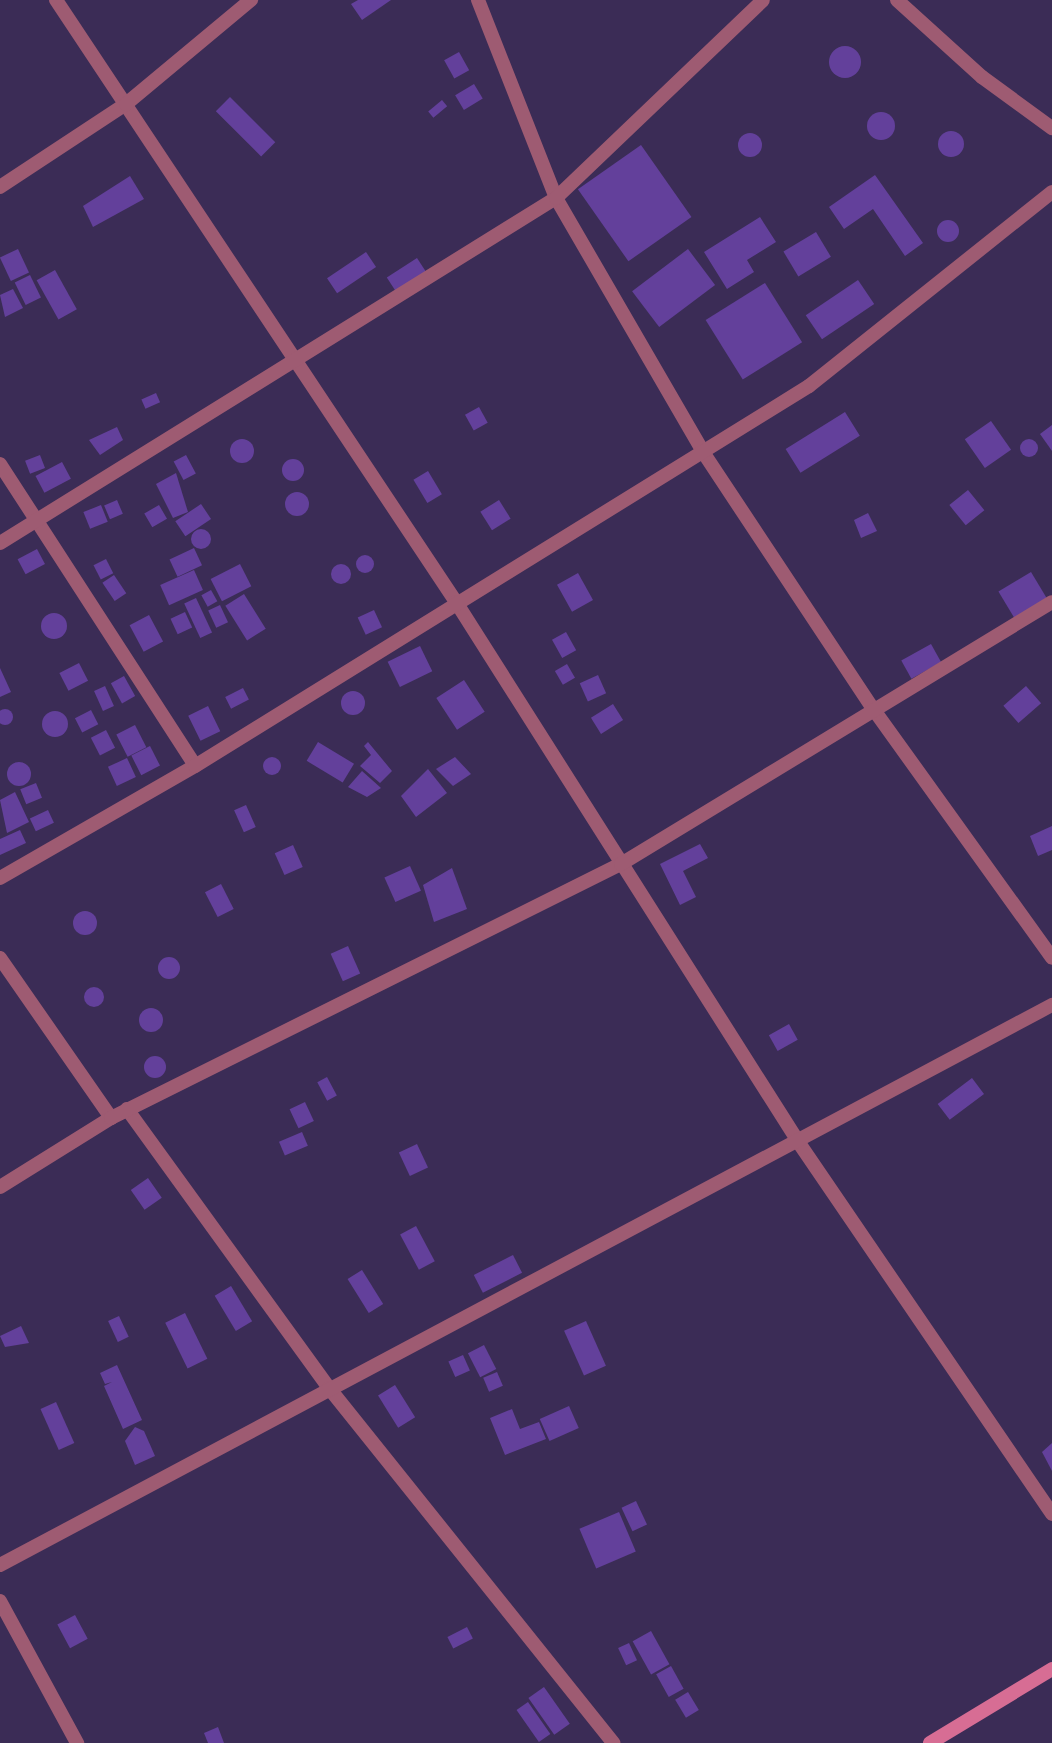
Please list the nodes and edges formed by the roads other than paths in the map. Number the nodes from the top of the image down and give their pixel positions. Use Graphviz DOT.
graph roads {
  1 [pos="56,0"];
  2 [pos="251,0"];
  3 [pos="478,0"];
  4 [pos="763,0"];
  5 [pos="897,0"];
  6 [pos="126,104"];
  7 [pos="1052,128"];
  8 [pos="0,187"];
  9 [pos="1052,192"];
  10 [pos="556,198"];
  11 [pos="296,356"];
  12 [pos="703,452"];
  13 [pos="0,464"];
  14 [pos="35,520"];
  15 [pos="0,543"];
  16 [pos="456,602"];
  17 [pos="1052,602"];
  18 [pos="874,710"];
  19 [pos="195,766"];
  20 [pos="621,864"];
  21 [pos="0,878"];
  22 [pos="0,958"];
  23 [pos="1052,958"];
  24 [pos="1052,1005"];
  25 [pos="127,1109"];
  26 [pos="111,1118"];
  27 [pos="799,1143"];
  28 [pos="0,1187"];
  29 [pos="329,1388"];
  30 [pos="1052,1514"];
  31 [pos="0,1565"];
  32 [pos="0,1601"];
  33 [pos="1052,1669"];
  34 [pos="77,1743"];
  35 [pos="613,1743"];
  36 [pos="930,1743"];
  1 -- 6 [label="street"];
  2 -- 6 [label="street"];
  3 -- 10 [label="street"];
  4 -- 10 [label="street"];
  5 -- 7 [label="street"];
  6 -- 8 [label="street"];
  6 -- 11 [label="street"];
  9 -- 12 [label="street"];
  10 -- 11 [label="street"];
  10 -- 12 [label="street"];
  11 -- 14 [label="street"];
  11 -- 16 [label="street"];
  12 -- 16 [label="street"];
  12 -- 18 [label="street"];
  13 -- 14 [label="street"];
  14 -- 15 [label="street"];
  14 -- 19 [label="street"];
  16 -- 19 [label="street"];
  16 -- 20 [label="street"];
  17 -- 18 [label="street"];
  18 -- 20 [label="street"];
  18 -- 23 [label="street"];
  19 -- 21 [label="street"];
  20 -- 25 [label="street"];
  20 -- 27 [label="street"];
  22 -- 26 [label="street"];
  24 -- 27 [label="street"];
  25 -- 26 [label="street"];
  25 -- 29 [label="street"];
  26 -- 28 [label="street"];
  27 -- 29 [label="street"];
  27 -- 30 [label="street"];
  29 -- 31 [label="street"];
  29 -- 35 [label="street"];
  32 -- 34 [label="street"];
  33 -- 36 [label="main road"];
}
